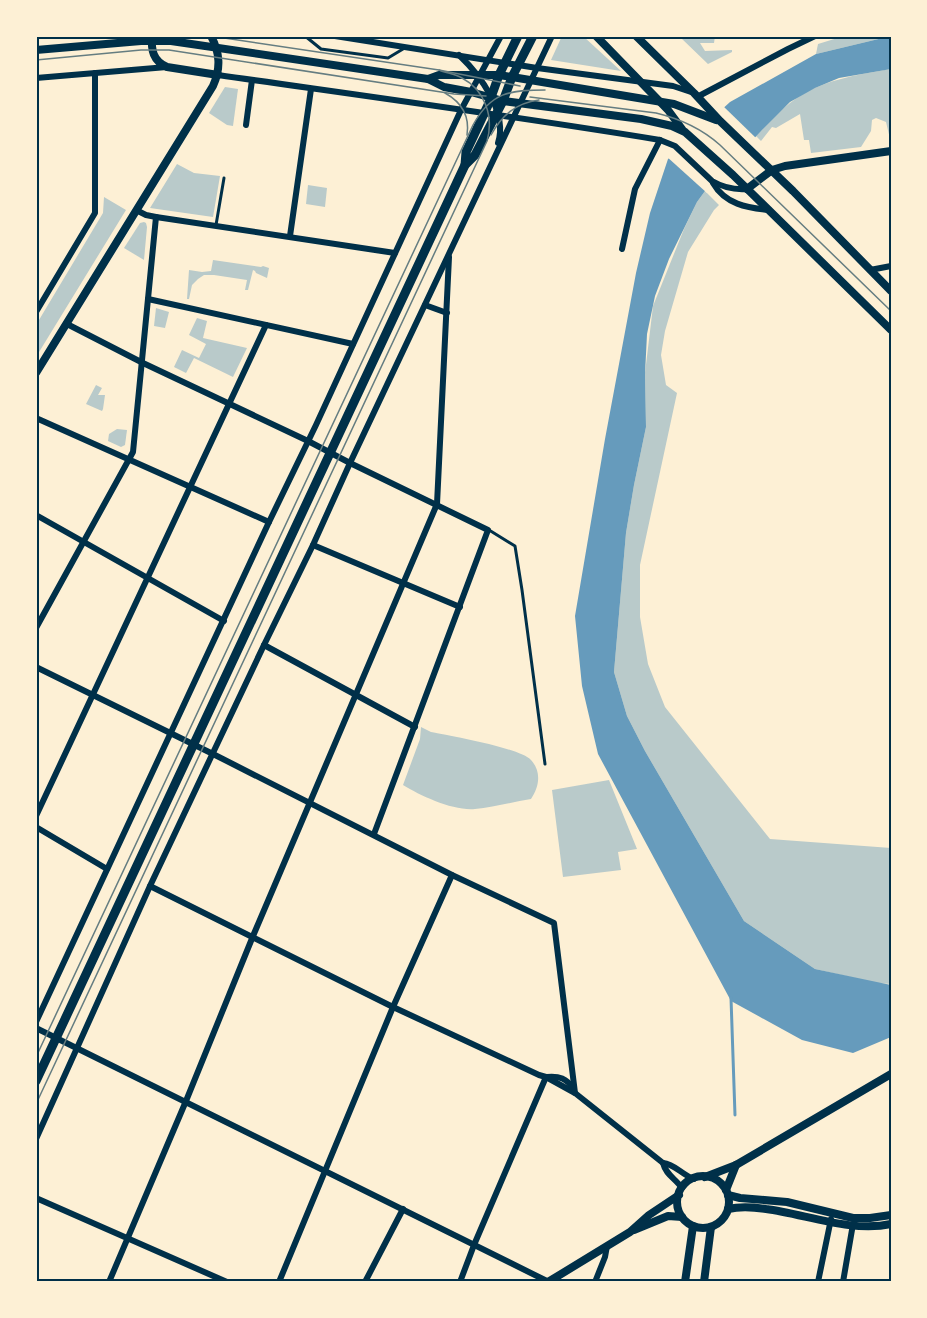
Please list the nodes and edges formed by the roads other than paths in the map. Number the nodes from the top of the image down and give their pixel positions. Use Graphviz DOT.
graph roads {
  1 [pos="211,36"];
  2 [pos="305,36"];
  3 [pos="335,36"];
  4 [pos="501,36"];
  5 [pos="518,36"];
  6 [pos="533,36"];
  7 [pos="552,36"];
  8 [pos="596,36"];
  9 [pos="636,36"];
  10 [pos="815,36"];
  11 [pos="151,38"];
  12 [pos="407,46"];
  13 [pos="217,48"];
  14 [pos="36,50"];
  15 [pos="459,55"];
  16 [pos="489,60"];
  17 [pos="505,63"];
  18 [pos="519,65"];
  19 [pos="167,67"];
  20 [pos="537,68"];
  21 [pos="95,73"];
  22 [pos="218,75"];
  23 [pos="499,75"];
  24 [pos="480,76"];
  25 [pos="512,77"];
  26 [pos="36,78"];
  27 [pos="428,79"];
  28 [pos="252,80"];
  29 [pos="531,80"];
  30 [pos="640,82"];
  31 [pos="311,88"];
  32 [pos="471,92"];
  33 [pos="695,95"];
  34 [pos="491,98"];
  35 [pos="503,101"];
  36 [pos="659,101"];
  37 [pos="520,103"];
  38 [pos="461,110"];
  39 [pos="484,113"];
  40 [pos="707,113"];
  41 [pos="497,114"];
  42 [pos="514,116"];
  43 [pos="246,125"];
  44 [pos="687,134"];
  45 [pos="660,140"];
  46 [pos="891,151"];
  47 [pos="495,158"];
  48 [pos="465,165"];
  49 [pos="772,170"];
  50 [pos="224,178"];
  51 [pos="717,186"];
  52 [pos="747,189"];
  53 [pos="136,210"];
  54 [pos="769,210"];
  55 [pos="156,217"];
  56 [pos="216,225"];
  57 [pos="290,236"];
  58 [pos="622,249"];
  59 [pos="395,253"];
  60 [pos="449,255"];
  61 [pos="891,266"];
  62 [pos="870,270"];
  63 [pos="891,291"];
  64 [pos="148,299"];
  65 [pos="425,305"];
  66 [pos="36,312"];
  67 [pos="447,313"];
  68 [pos="67,324"];
  69 [pos="266,325"];
  70 [pos="891,330"];
  71 [pos="353,344"];
  72 [pos="143,363"];
  73 [pos="36,373"];
  74 [pos="230,404"];
  75 [pos="36,418"];
  76 [pos="308,441"];
  77 [pos="330,453"];
  78 [pos="129,460"];
  79 [pos="350,463"];
  80 [pos="190,487"];
  81 [pos="436,504"];
  82 [pos="36,515"];
  83 [pos="269,522"];
  84 [pos="489,530"];
  85 [pos="83,542"];
  86 [pos="313,545"];
  87 [pos="148,578"];
  88 [pos="404,583"];
  89 [pos="460,607"];
  90 [pos="224,621"];
  91 [pos="36,628"];
  92 [pos="264,645"];
  93 [pos="36,667"];
  94 [pos="356,695"];
  95 [pos="93,696"];
  96 [pos="415,727"];
  97 [pos="171,733"];
  98 [pos="194,744"];
  99 [pos="213,754"];
  100 [pos="545,764"];
  101 [pos="309,803"];
  102 [pos="36,816"];
  103 [pos="36,827"];
  104 [pos="374,834"];
  105 [pos="107,869"];
  106 [pos="452,874"];
  107 [pos="150,886"];
  108 [pos="253,936"];
  109 [pos="393,1007"];
  110 [pos="36,1022"];
  111 [pos="36,1028"];
  112 [pos="56,1038"];
  113 [pos="77,1049"];
  114 [pos="891,1074"];
  115 [pos="546,1077"];
  116 [pos="36,1081"];
  117 [pos="575,1093"];
  118 [pos="186,1101"];
  119 [pos="36,1138"];
  120 [pos="663,1163"];
  121 [pos="736,1165"];
  122 [pos="324,1170"];
  123 [pos="705,1177"];
  124 [pos="694,1179"];
  125 [pos="680,1191"];
  126 [pos="727,1192"];
  127 [pos="36,1198"];
  128 [pos="403,1209"];
  129 [pos="728,1209"];
  130 [pos="891,1215"];
  131 [pos="682,1217"];
  132 [pos="832,1218"];
  133 [pos="853,1222"];
  134 [pos="891,1224"];
  135 [pos="693,1226"];
  136 [pos="711,1227"];
  137 [pos="630,1232"];
  138 [pos="128,1238"];
  139 [pos="474,1245"];
  140 [pos="607,1246"];
  141 [pos="109,1282"];
  142 [pos="227,1282"];
  143 [pos="279,1282"];
  144 [pos="365,1282"];
  145 [pos="460,1282"];
  146 [pos="548,1282"];
  147 [pos="595,1282"];
  148 [pos="685,1282"];
  149 [pos="704,1282"];
  150 [pos="819,1282"];
  151 [pos="843,1282"];
  1 -- 13 [label="street"];
  2 -- 12 [label="lane"];
  3 -- 12 [label="street"];
  4 -- 16 [label="street"];
  5 -- 17 [label="main road"];
  6 -- 18 [label="main road"];
  7 -- 20 [label="street"];
  8 -- 30 [label="street"];
  9 -- 33 [label="street"];
  10 -- 33 [label="street"];
  11 -- 13 [label="main road"];
  11 -- 14 [label="main road"];
  11 -- 19 [label="street"];
  12 -- 15 [label="street"];
  13 -- 22 [label="street"];
  13 -- 27 [label="main road"];
  15 -- 16 [label="street"];
  15 -- 24 [label="street"];
  16 -- 17 [label="street"];
  16 -- 24 [label="street"];
  17 -- 18 [label="street"];
  17 -- 23 [label="main road"];
  18 -- 20 [label="street"];
  18 -- 25 [label="main road"];
  19 -- 21 [label="street"];
  19 -- 22 [label="street"];
  20 -- 29 [label="street"];
  20 -- 30 [label="street"];
  21 -- 26 [label="street"];
  21 -- 66 [label="street"];
  22 -- 28 [label="street"];
  22 -- 53 [label="street"];
  23 -- 24 [label="main road"];
  23 -- 25 [label="main road"];
  23 -- 34 [label="main road"];
  24 -- 27 [label="main road"];
  24 -- 32 [label="street"];
  24 -- 34 [label="street"];
  25 -- 29 [label="street"];
  25 -- 35 [label="main road"];
  27 -- 32 [label="main road"];
  28 -- 31 [label="street"];
  28 -- 43 [label="street"];
  29 -- 36 [label="street"];
  29 -- 37 [label="street"];
  30 -- 33 [label="street"];
  30 -- 36 [label="street"];
  31 -- 38 [label="street"];
  31 -- 57 [label="street"];
  32 -- 34 [label="main road"];
  32 -- 38 [label="street"];
  33 -- 40 [label="street"];
  34 -- 35 [label="main road"];
  34 -- 39 [label="main road"];
  34 -- 41 [label="street"];
  35 -- 37 [label="street"];
  35 -- 41 [label="main road"];
  36 -- 40 [label="street"];
  36 -- 44 [label="street"];
  37 -- 42 [label="street"];
  37 -- 44 [label="street"];
  38 -- 39 [label="street"];
  38 -- 59 [label="street"];
  39 -- 41 [label="street"];
  39 -- 48 [label="main road"];
  40 -- 49 [label="street"];
  41 -- 42 [label="street"];
  41 -- 47 [label="street"];
  41 -- 48 [label="main road"];
  42 -- 45 [label="street"];
  42 -- 47 [label="street"];
  44 -- 52 [label="street"];
  45 -- 51 [label="street"];
  45 -- 58 [label="street"];
  46 -- 49 [label="street"];
  47 -- 60 [label="street"];
  48 -- 77 [label="main road"];
  49 -- 52 [label="street"];
  49 -- 62 [label="street"];
  50 -- 56 [label="lane"];
  51 -- 52 [label="street"];
  51 -- 54 [label="street"];
  52 -- 54 [label="street"];
  53 -- 55 [label="street"];
  53 -- 68 [label="street"];
  54 -- 70 [label="street"];
  55 -- 56 [label="street"];
  55 -- 64 [label="street"];
  56 -- 57 [label="street"];
  57 -- 59 [label="street"];
  59 -- 71 [label="street"];
  60 -- 65 [label="street"];
  60 -- 67 [label="street"];
  61 -- 62 [label="street"];
  62 -- 63 [label="street"];
  64 -- 69 [label="street"];
  64 -- 72 [label="street"];
  65 -- 67 [label="street"];
  65 -- 79 [label="street"];
  67 -- 81 [label="street"];
  68 -- 72 [label="street"];
  68 -- 73 [label="street"];
  69 -- 71 [label="street"];
  69 -- 74 [label="street"];
  71 -- 76 [label="street"];
  72 -- 74 [label="street"];
  72 -- 78 [label="street"];
  74 -- 76 [label="street"];
  74 -- 80 [label="street"];
  75 -- 78 [label="street"];
  76 -- 77 [label="street"];
  76 -- 83 [label="street"];
  77 -- 79 [label="street"];
  77 -- 98 [label="main road"];
  78 -- 80 [label="street"];
  78 -- 85 [label="street"];
  79 -- 81 [label="street"];
  79 -- 86 [label="street"];
  80 -- 83 [label="street"];
  80 -- 87 [label="street"];
  81 -- 84 [label="street"];
  81 -- 88 [label="street"];
  82 -- 85 [label="street"];
  83 -- 90 [label="street"];
  84 -- 89 [label="street"];
  84 -- 100 [label="lane"];
  85 -- 87 [label="street"];
  85 -- 91 [label="street"];
  86 -- 88 [label="street"];
  86 -- 92 [label="street"];
  87 -- 90 [label="street"];
  87 -- 95 [label="street"];
  88 -- 89 [label="street"];
  88 -- 94 [label="street"];
  89 -- 96 [label="street"];
  90 -- 97 [label="street"];
  92 -- 94 [label="street"];
  92 -- 99 [label="street"];
  93 -- 95 [label="street"];
  94 -- 96 [label="street"];
  94 -- 101 [label="street"];
  95 -- 97 [label="street"];
  95 -- 102 [label="street"];
  96 -- 104 [label="street"];
  97 -- 98 [label="street"];
  97 -- 105 [label="street"];
  98 -- 99 [label="street"];
  98 -- 112 [label="main road"];
  99 -- 101 [label="street"];
  99 -- 107 [label="street"];
  101 -- 104 [label="street"];
  101 -- 108 [label="street"];
  103 -- 105 [label="street"];
  104 -- 106 [label="street"];
  105 -- 110 [label="street"];
  106 -- 109 [label="street"];
  106 -- 117 [label="street"];
  107 -- 108 [label="street"];
  107 -- 113 [label="street"];
  108 -- 109 [label="street"];
  108 -- 118 [label="street"];
  109 -- 115 [label="street"];
  109 -- 122 [label="street"];
  111 -- 112 [label="street"];
  112 -- 113 [label="street"];
  112 -- 116 [label="main road"];
  113 -- 118 [label="street"];
  113 -- 119 [label="street"];
  114 -- 121 [label="street"];
  115 -- 117 [label="street"];
  115 -- 139 [label="street"];
  117 -- 120 [label="street"];
  118 -- 122 [label="street"];
  118 -- 138 [label="street"];
  120 -- 124 [label="street"];
  120 -- 125 [label="street"];
  121 -- 123 [label="street"];
  121 -- 126 [label="street"];
  122 -- 128 [label="street"];
  122 -- 143 [label="street"];
  123 -- 124 [label="street"];
  123 -- 126 [label="street"];
  124 -- 125 [label="street"];
  125 -- 131 [label="street"];
  125 -- 137 [label="street"];
  126 -- 129 [label="street"];
  126 -- 132 [label="street"];
  127 -- 138 [label="street"];
  128 -- 139 [label="street"];
  128 -- 144 [label="street"];
  129 -- 132 [label="street"];
  129 -- 136 [label="street"];
  130 -- 133 [label="street"];
  131 -- 135 [label="street"];
  131 -- 137 [label="street"];
  132 -- 133 [label="street"];
  132 -- 150 [label="street"];
  133 -- 134 [label="street"];
  133 -- 151 [label="street"];
  135 -- 136 [label="street"];
  135 -- 148 [label="street"];
  136 -- 149 [label="street"];
  137 -- 140 [label="street"];
  138 -- 141 [label="street"];
  138 -- 142 [label="street"];
  139 -- 145 [label="street"];
  139 -- 146 [label="street"];
  140 -- 146 [label="street"];
  140 -- 147 [label="street"];
}
